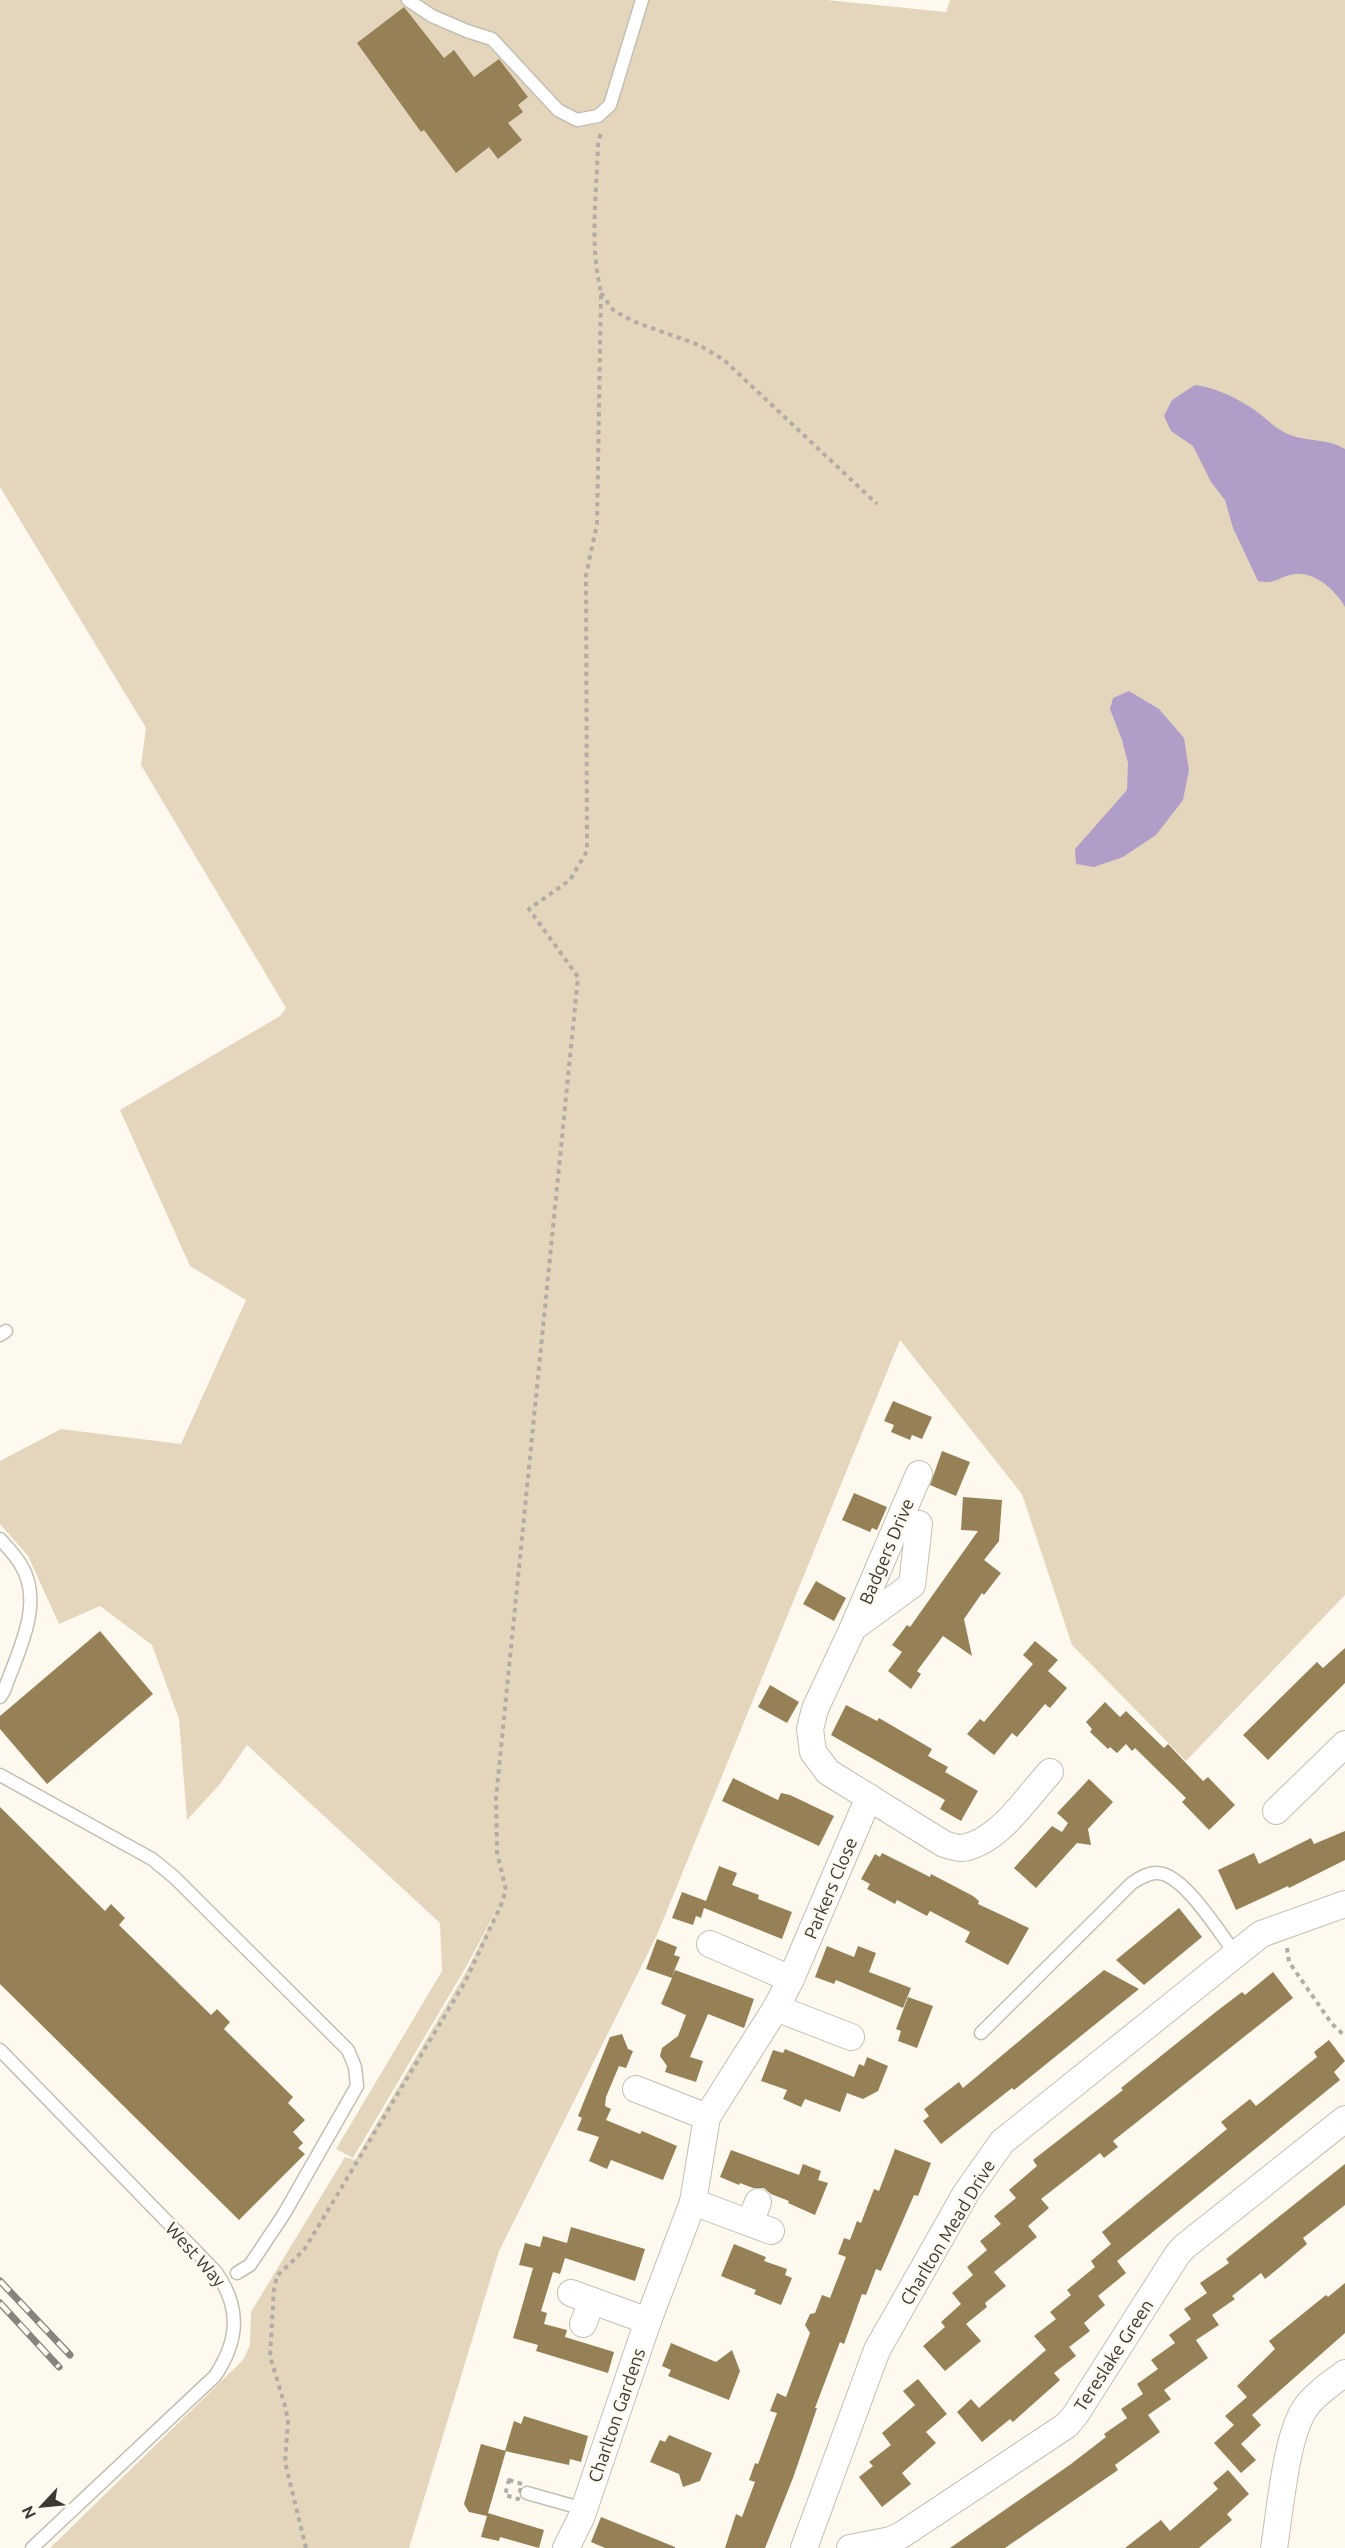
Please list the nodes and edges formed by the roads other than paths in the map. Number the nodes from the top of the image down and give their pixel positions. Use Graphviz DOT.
graph roads {
  1 [pos="408,0"];
  2 [pos="642,0"];
  3 [pos="919,1474"];
  4 [pos="919,1524"];
  5 [pos="0,1539"];
  6 [pos="853,1628"];
  7 [pos="0,1697"];
  8 [pos="1345,1744"];
  9 [pos="1050,1772"];
  10 [pos="0,1775"];
  11 [pos="869,1797"];
  12 [pos="1276,1811"];
  13 [pos="1345,1904"];
  14 [pos="710,1944"];
  15 [pos="1236,1954"];
  16 [pos="791,1979"];
  17 [pos="776,2008"];
  18 [pos="981,2033"];
  19 [pos="851,2037"];
  20 [pos="0,2050"];
  21 [pos="648,2089"];
  22 [pos="707,2117"];
  23 [pos="1345,2119"];
  24 [pos="693,2202"];
  25 [pos="759,2219"];
  26 [pos="237,2273"];
  27 [pos="582,2306"];
  28 [pos="648,2321"];
  29 [pos="1345,2373"];
  30 [pos="527,2493"];
  31 [pos="584,2509"];
  32 [pos="32,2548"];
  33 [pos="566,2548"];
  34 [pos="804,2548"];
  35 [pos="850,2548"];
  36 [pos="1274,2548"];
  1 -- 2 [label="lane"];
  3 -- 6 [label="street, Badgers Drive"];
  4 -- 6 [label="street"];
  5 -- 7 [label="lane"];
  6 -- 11 [label="street"];
  8 -- 12 [label="street"];
  9 -- 11 [label="street"];
  10 -- 26 [label="lane"];
  11 -- 16 [label="street, Parkers Close"];
  13 -- 15 [label="street, Charlton Mead Drive"];
  14 -- 16 [label="street"];
  15 -- 18 [label="lane"];
  15 -- 34 [label="street, Charlton Mead Drive"];
  16 -- 17 [label="street, Charlton Gardens"];
  17 -- 19 [label="street"];
  17 -- 22 [label="street, Charlton Gardens"];
  20 -- 32 [label="lane, West Way"];
  21 -- 22 [label="street"];
  22 -- 24 [label="street, Charlton Gardens"];
  23 -- 35 [label="street, Tereslake Green"];
  24 -- 25 [label="street"];
  24 -- 28 [label="street, Charlton Gardens"];
  27 -- 28 [label="street"];
  28 -- 31 [label="street, Charlton Gardens"];
  29 -- 36 [label="street"];
  30 -- 31 [label="lane"];
  31 -- 33 [label="street, Charlton Gardens"];
}
